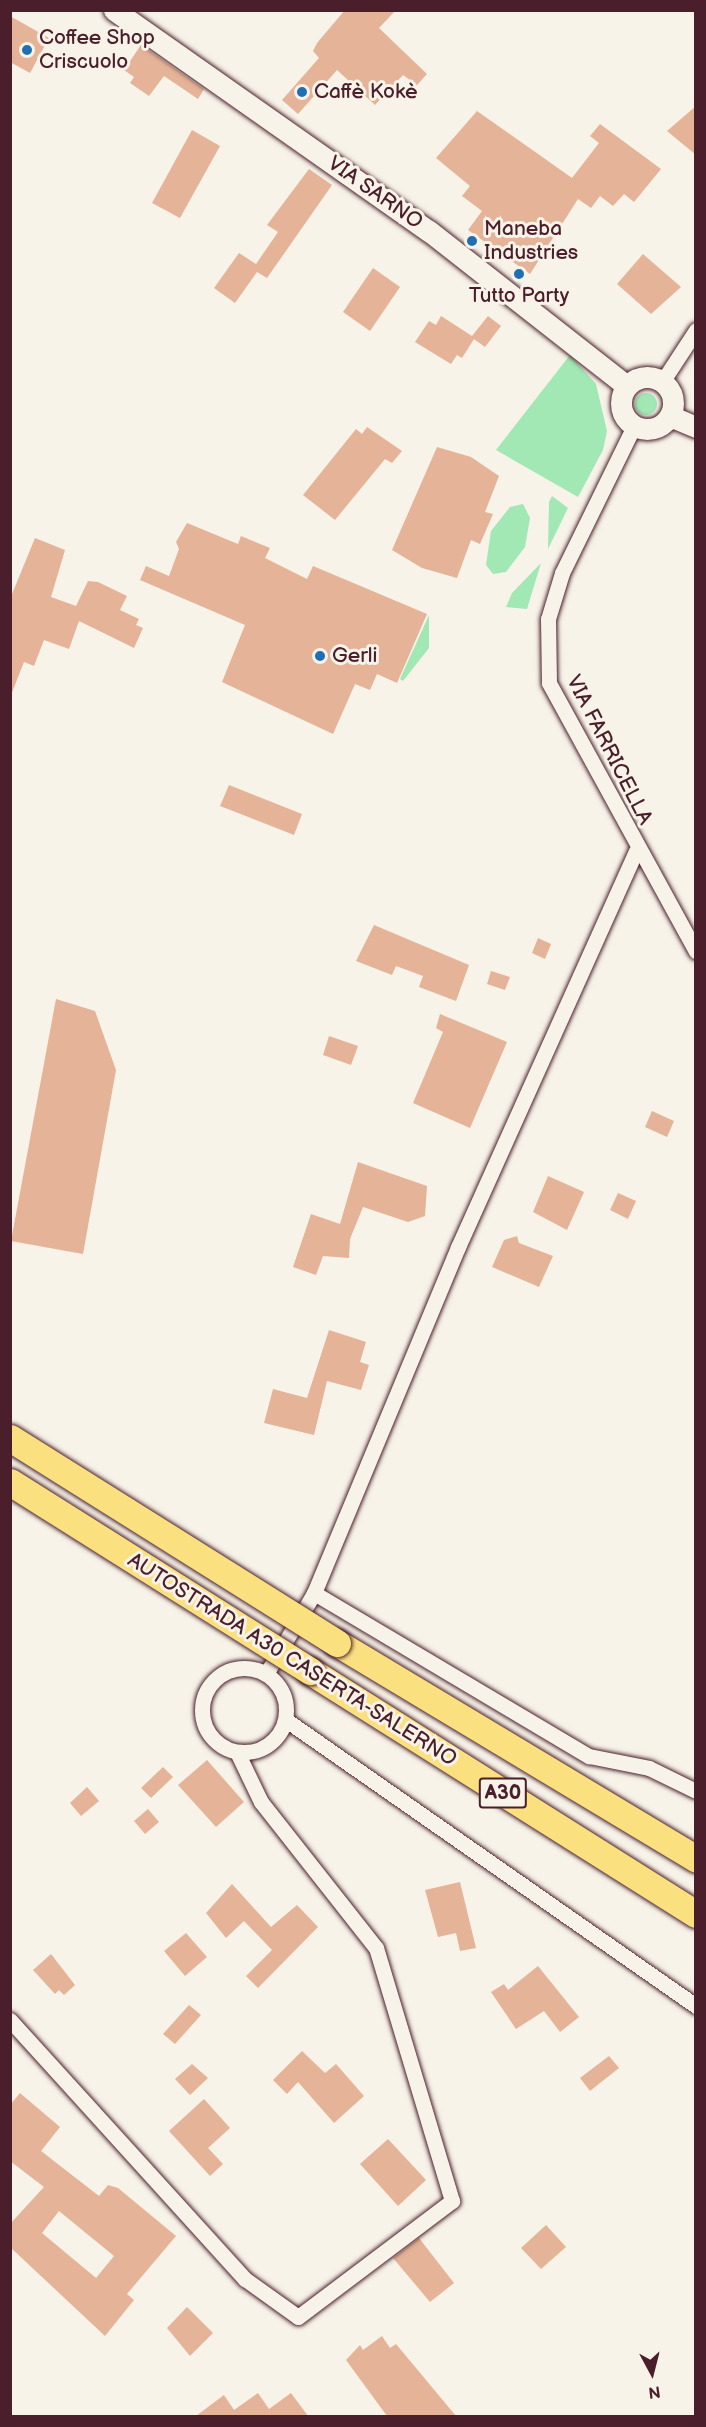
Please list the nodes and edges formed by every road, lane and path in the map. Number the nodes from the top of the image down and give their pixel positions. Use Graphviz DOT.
graph roads {
  1 [pos="114,10"];
  2 [pos="696,330"];
  3 [pos="662,382"];
  4 [pos="627,386"];
  5 [pos="669,416"];
  6 [pos="634,426"];
  7 [pos="696,427"];
  8 [pos="636,850"];
  9 [pos="696,951"];
  10 [pos="10,1438"];
  11 [pos="10,1482"];
  12 [pos="314,1593"];
  13 [pos="266,1674"];
  14 [pos="286,1720"];
  15 [pos="237,1752"];
  16 [pos="696,1791"];
  17 [pos="696,1859"];
  18 [pos="696,1914"];
  19 [pos="696,2006"];
  20 [pos="10,2020"];
  1 -- 4 [label="main road, VIA SARNO"];
  2 -- 3 [label="street"];
  3 -- 4 [label="main road"];
  3 -- 5 [label="main road"];
  4 -- 6 [label="main road"];
  5 -- 6 [label="main road"];
  5 -- 7 [label="main road"];
  6 -- 8 [label="street, VIA FARRICELLA"];
  8 -- 9 [label="street, VIA FARRICELLA"];
  8 -- 12 [label="street"];
  10 -- 17 [label="highway, AUTOSTRADA A30 CASERTA-SALERNO / A30, bridge"];
  11 -- 18 [label="highway, AUTOSTRADA A30 CASERTA-SALERNO / A30, bridge"];
  12 -- 13 [label="street"];
  12 -- 16 [label="street"];
  13 -- 14 [label="street"];
  13 -- 15 [label="street"];
  14 -- 15 [label="street"];
  14 -- 19 [label="street"];
  15 -- 20 [label="street"];
}
